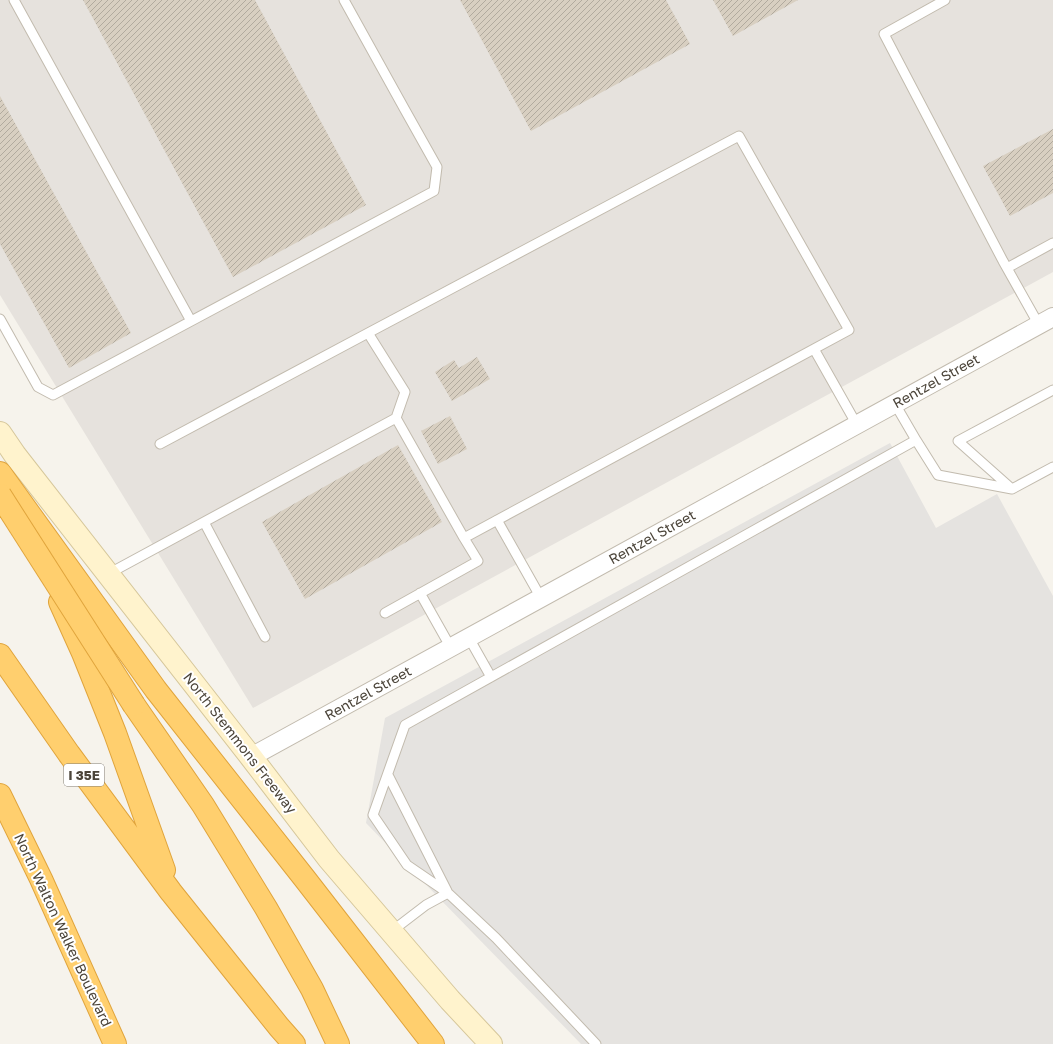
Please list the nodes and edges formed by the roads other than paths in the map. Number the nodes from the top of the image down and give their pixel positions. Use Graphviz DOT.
graph roads {
  1 [pos="14,0"];
  2 [pos="344,0"];
  3 [pos="945,0"];
  4 [pos="1053,243"];
  5 [pos="1007,268"];
  6 [pos="0,319"];
  7 [pos="191,321"];
  8 [pos="1046,321"];
  9 [pos="368,333"];
  10 [pos="814,349"];
  11 [pos="1053,390"];
  12 [pos="895,404"];
  13 [pos="396,418"];
  14 [pos="857,425"];
  15 [pos="0,433"];
  16 [pos="916,440"];
  17 [pos="160,444"];
  18 [pos="1053,467"];
  19 [pos="0,473"];
  20 [pos="0,483"];
  21 [pos="1012,489"];
  22 [pos="0,495"];
  23 [pos="496,520"];
  24 [pos="204,522"];
  25 [pos="464,538"];
  26 [pos="108,574"];
  27 [pos="420,593"];
  28 [pos="541,598"];
  29 [pos="385,613"];
  30 [pos="265,637"];
  31 [pos="470,638"];
  32 [pos="450,648"];
  33 [pos="0,655"];
  34 [pos="491,677"];
  35 [pos="251,757"];
  36 [pos="388,775"];
  37 [pos="0,795"];
  38 [pos="171,892"];
  39 [pos="448,893"];
  40 [pos="392,931"];
  41 [pos="115,1044"];
  42 [pos="294,1044"];
  43 [pos="338,1044"];
  44 [pos="433,1044"];
  45 [pos="491,1044"];
  46 [pos="596,1044"];
  1 -- 7 [label="lane"];
  2 -- 7 [label="lane"];
  3 -- 5 [label="lane"];
  4 -- 5 [label="lane"];
  5 -- 8 [label="lane"];
  6 -- 7 [label="lane"];
  8 -- 12 [label="street, Rentzel Street"];
  9 -- 10 [label="lane"];
  9 -- 13 [label="lane"];
  9 -- 17 [label="lane"];
  10 -- 14 [label="lane"];
  10 -- 23 [label="lane"];
  11 -- 21 [label="lane"];
  12 -- 14 [label="street, Rentzel Street"];
  12 -- 16 [label="lane"];
  13 -- 24 [label="lane"];
  13 -- 25 [label="lane"];
  14 -- 28 [label="street, Rentzel Street"];
  15 -- 26 [label="main road, North Stemmons Freeway"];
  16 -- 21 [label="lane"];
  16 -- 34 [label="lane"];
  18 -- 21 [label="lane"];
  19 -- 44 [label="highway"];
  20 -- 38 [label="highway"];
  22 -- 43 [label="highway, bridge"];
  23 -- 25 [label="lane"];
  23 -- 28 [label="lane"];
  24 -- 26 [label="lane"];
  24 -- 30 [label="lane"];
  25 -- 27 [label="lane"];
  26 -- 35 [label="main road, North Stemmons Freeway"];
  27 -- 29 [label="lane"];
  27 -- 32 [label="lane"];
  28 -- 31 [label="street, Rentzel Street"];
  31 -- 32 [label="street, Rentzel Street"];
  31 -- 34 [label="lane"];
  32 -- 35 [label="street, Rentzel Street"];
  33 -- 38 [label="highway, I 35E"];
  34 -- 36 [label="lane"];
  35 -- 40 [label="main road, North Stemmons Freeway"];
  36 -- 39 [label="lane"];
  36 -- 39 [label="lane"];
  37 -- 41 [label="highway, North Walton Walker Boulevard"];
  38 -- 42 [label="highway, I 35E"];
  39 -- 40 [label="lane"];
  39 -- 46 [label="lane"];
  40 -- 45 [label="main road, North Stemmons Freeway"];
}
